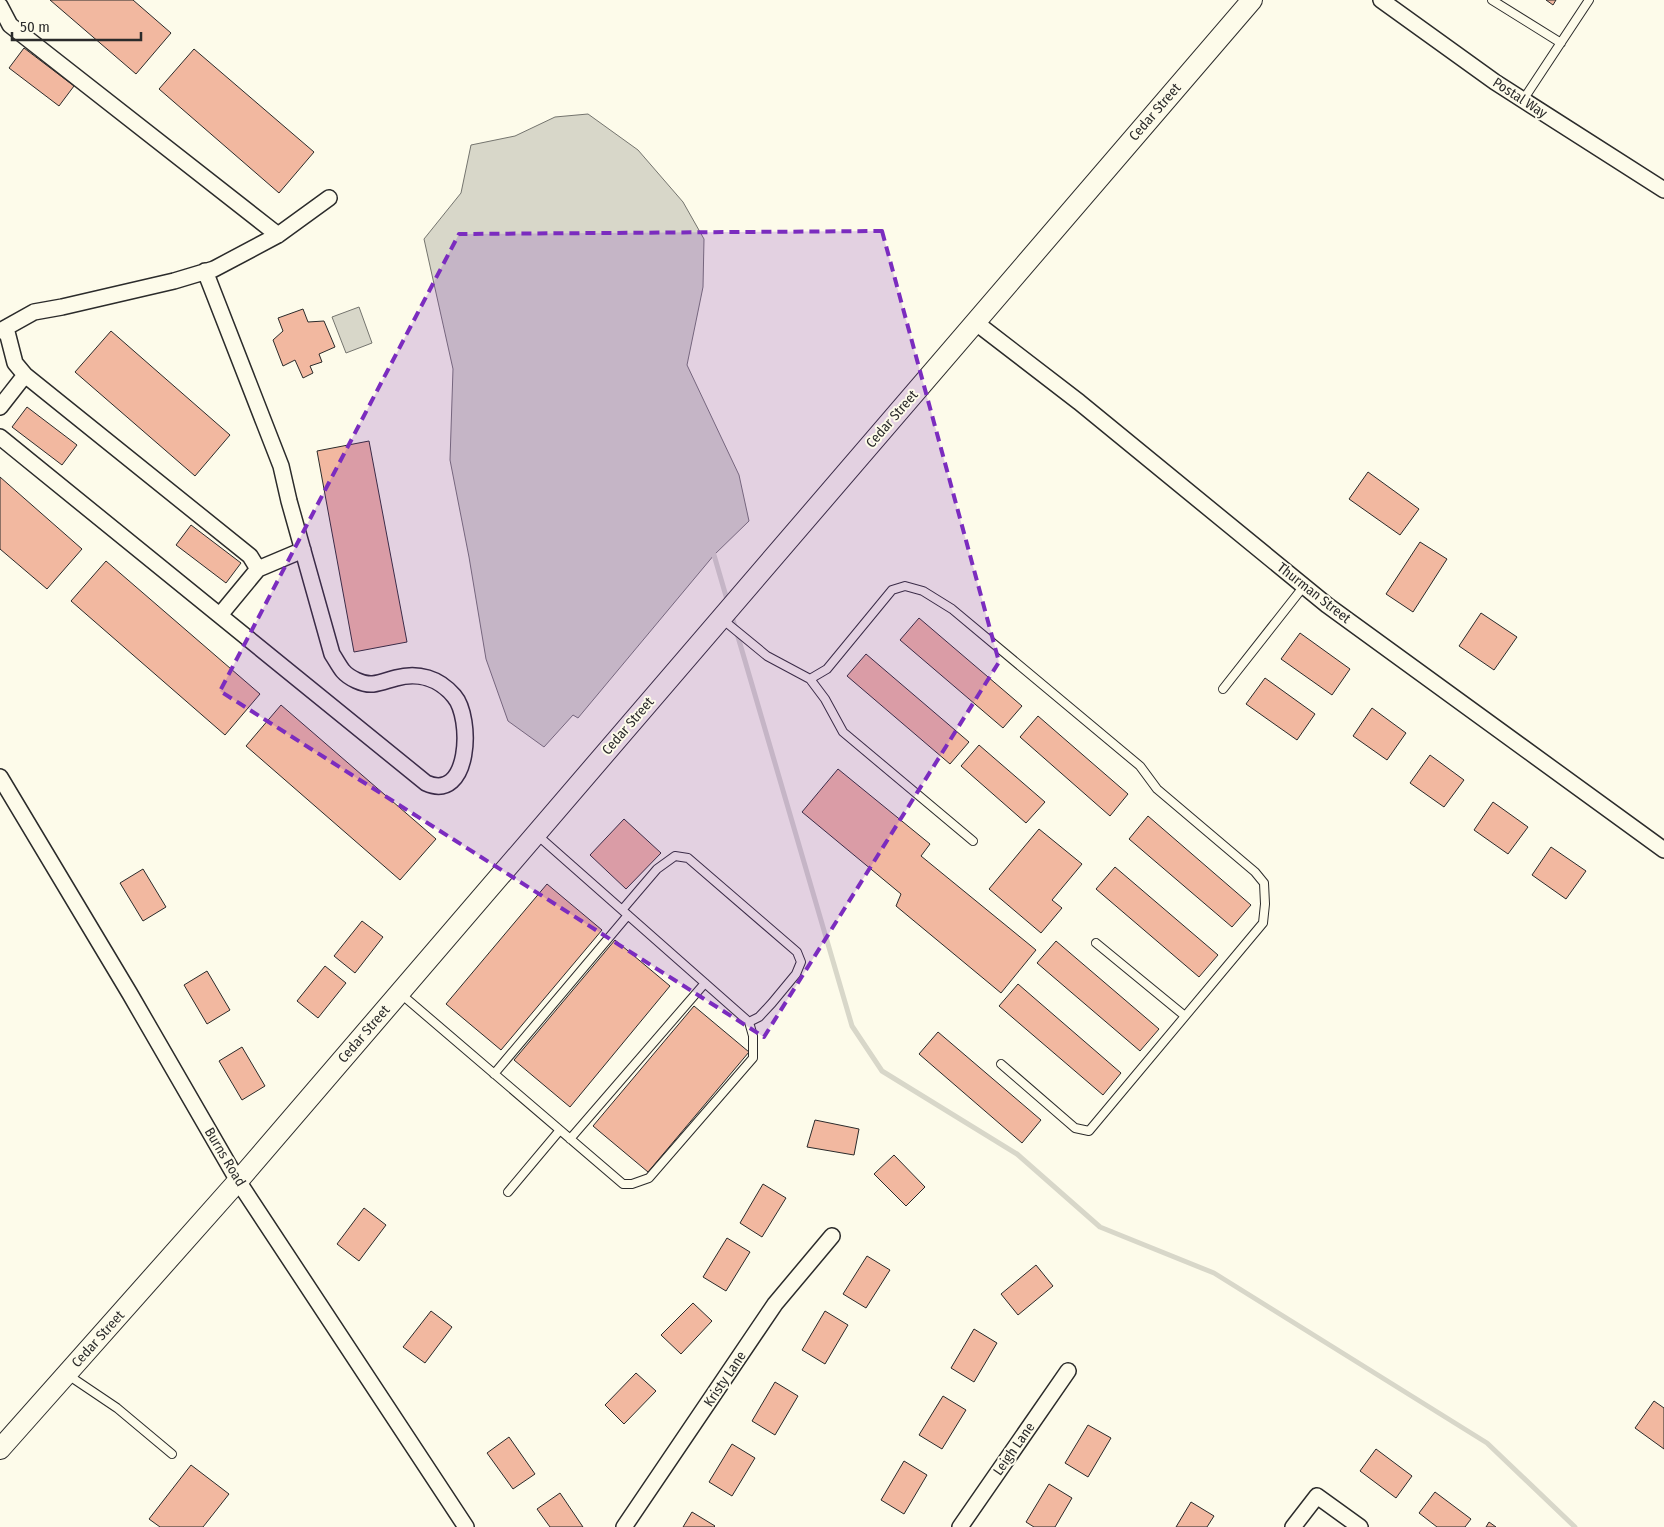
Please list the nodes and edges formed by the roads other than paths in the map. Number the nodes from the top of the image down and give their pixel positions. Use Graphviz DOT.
graph roads {
  1 [pos="1252,0"];
  2 [pos="1381,0"];
  3 [pos="1492,0"];
  4 [pos="1589,0"];
  5 [pos="0,6"];
  6 [pos="1561,43"];
  7 [pos="1523,100"];
  8 [pos="1664,190"];
  9 [pos="329,198"];
  10 [pos="278,235"];
  11 [pos="204,272"];
  12 [pos="975,322"];
  13 [pos="3,330"];
  14 [pos="25,375"];
  15 [pos="0,407"];
  16 [pos="0,436"];
  17 [pos="303,550"];
  18 [pos="258,569"];
  19 [pos="1304,586"];
  20 [pos="220,616"];
  21 [pos="721,617"];
  22 [pos="810,679"];
  23 [pos="1223,689"];
  24 [pos="0,777"];
  25 [pos="535,834"];
  26 [pos="973,842"];
  27 [pos="1664,850"];
  28 [pos="625,912"];
  29 [pos="1096,943"];
  30 [pos="705,983"];
  31 [pos="400,992"];
  32 [pos="1185,1016"];
  33 [pos="749,1022"];
  34 [pos="1001,1064"];
  35 [pos="494,1074"];
  36 [pos="560,1130"];
  37 [pos="570,1139"];
  38 [pos="238,1181"];
  39 [pos="508,1192"];
  40 [pos="832,1236"];
  41 [pos="1068,1371"];
  42 [pos="66,1374"];
  43 [pos="0,1449"];
  44 [pos="172,1454"];
  45 [pos="466,1527"];
  46 [pos="624,1527"];
  47 [pos="960,1527"];
  48 [pos="1293,1527"];
  49 [pos="1360,1527"];
  1 -- 12 [label="street, Cedar Street"];
  2 -- 7 [label="street, Postal Way"];
  3 -- 6 [label="lane"];
  4 -- 6 [label="lane"];
  5 -- 10 [label="street"];
  6 -- 7 [label="lane"];
  7 -- 8 [label="street, Postal Way"];
  9 -- 10 [label="street"];
  10 -- 11 [label="street"];
  11 -- 13 [label="street"];
  11 -- 17 [label="street"];
  12 -- 19 [label="street, Thurman Street"];
  12 -- 21 [label="street, Cedar Street"];
  13 -- 14 [label="street"];
  14 -- 15 [label="street"];
  14 -- 18 [label="street"];
  16 -- 20 [label="street"];
  17 -- 18 [label="street"];
  17 -- 20 [label="street"];
  18 -- 20 [label="street"];
  19 -- 23 [label="lane"];
  19 -- 27 [label="street, Thurman Street"];
  21 -- 22 [label="lane"];
  21 -- 25 [label="street, Cedar Street"];
  22 -- 26 [label="lane"];
  22 -- 32 [label="lane"];
  24 -- 38 [label="street, Burns Road"];
  25 -- 28 [label="lane"];
  25 -- 31 [label="street, Cedar Street"];
  28 -- 30 [label="lane"];
  28 -- 33 [label="lane"];
  28 -- 35 [label="lane"];
  29 -- 32 [label="lane"];
  30 -- 33 [label="lane"];
  30 -- 37 [label="lane"];
  31 -- 35 [label="lane"];
  31 -- 38 [label="street, Cedar Street"];
  32 -- 34 [label="lane"];
  33 -- 37 [label="lane"];
  35 -- 36 [label="lane"];
  36 -- 37 [label="lane"];
  36 -- 39 [label="lane"];
  38 -- 42 [label="street, Cedar Street"];
  38 -- 45 [label="street, Burns Road"];
  40 -- 46 [label="street, Kristy Lane"];
  41 -- 47 [label="street, Leigh Lane"];
  42 -- 43 [label="street, Cedar Street"];
  42 -- 44 [label="lane"];
  48 -- 49 [label="street"];
}
